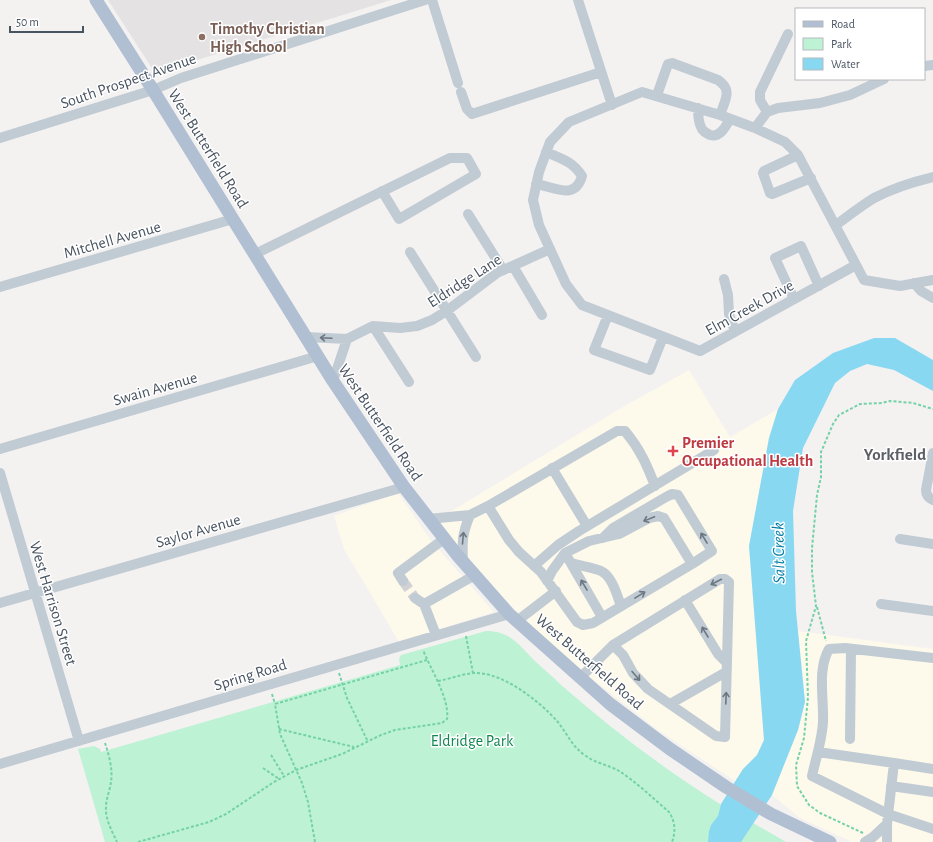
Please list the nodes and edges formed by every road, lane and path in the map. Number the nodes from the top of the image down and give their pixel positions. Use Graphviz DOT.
graph roads {
  1 [pos="96,0"];
  2 [pos="425,0"];
  3 [pos="432,0"];
  4 [pos="578,0"];
  5 [pos="788,34"];
  6 [pos="601,72"];
  7 [pos="882,80"];
  8 [pos="153,90"];
  9 [pos="657,96"];
  10 [pos="612,105"];
  11 [pos="698,108"];
  12 [pos="767,112"];
  13 [pos="720,115"];
  14 [pos="730,119"];
  15 [pos="756,128"];
  16 [pos="0,138"];
  17 [pos="546,152"];
  18 [pos="798,154"];
  19 [pos="933,177"];
  20 [pos="811,178"];
  21 [pos="536,184"];
  22 [pos="382,191"];
  23 [pos="468,214"];
  24 [pos="233,219"];
  25 [pos="836,226"];
  26 [pos="550,249"];
  27 [pos="410,252"];
  28 [pos="255,254"];
  29 [pos="856,265"];
  30 [pos="513,266"];
  31 [pos="503,270"];
  32 [pos="724,279"];
  33 [pos="933,280"];
  34 [pos="914,283"];
  35 [pos="819,286"];
  36 [pos="0,287"];
  37 [pos="933,298"];
  38 [pos="794,299"];
  39 [pos="446,312"];
  40 [pos="542,315"];
  41 [pos="608,315"];
  42 [pos="374,326"];
  43 [pos="735,332"];
  44 [pos="306,337"];
  45 [pos="664,337"];
  46 [pos="347,339"];
  47 [pos="318,356"];
  48 [pos="476,357"];
  49 [pos="333,381"];
  50 [pos="409,382"];
  51 [pos="933,408"];
  52 [pos="0,449"];
  53 [pos="714,450"];
  54 [pos="933,453"];
  55 [pos="552,468"];
  56 [pos="0,473"];
  57 [pos="655,486"];
  58 [pos="404,487"];
  59 [pos="933,500"];
  60 [pos="488,506"];
  61 [pos="470,515"];
  62 [pos="428,519"];
  63 [pos="586,526"];
  64 [pos="603,538"];
  65 [pos="444,539"];
  66 [pos="900,539"];
  67 [pos="933,544"];
  68 [pos="565,553"];
  69 [pos="463,562"];
  70 [pos="571,563"];
  71 [pos="692,564"];
  72 [pos="534,566"];
  73 [pos="474,575"];
  74 [pos="403,581"];
  75 [pos="547,581"];
  76 [pos="556,591"];
  77 [pos="34,592"];
  78 [pos="415,598"];
  79 [pos="685,600"];
  80 [pos="0,603"];
  81 [pos="424,604"];
  82 [pos="881,604"];
  83 [pos="621,606"];
  84 [pos="816,606"];
  85 [pos="933,611"];
  86 [pos="513,617"];
  87 [pos="602,617"];
  88 [pos="464,627"];
  89 [pos="436,635"];
  90 [pos="419,640"];
  91 [pos="613,645"];
  92 [pos="829,649"];
  93 [pos="851,649"];
  94 [pos="933,658"];
  95 [pos="427,660"];
  96 [pos="337,664"];
  97 [pos="726,667"];
  98 [pos="473,673"];
  99 [pos="580,677"];
  100 [pos="438,681"];
  101 [pos="343,684"];
  102 [pos="808,697"];
  103 [pos="670,704"];
  104 [pos="279,729"];
  105 [pos="102,734"];
  106 [pos="850,739"];
  107 [pos="79,741"];
  108 [pos="368,742"];
  109 [pos="355,748"];
  110 [pos="818,752"];
  111 [pos="271,755"];
  112 [pos="894,763"];
  113 [pos="0,764"];
  114 [pos="263,768"];
  115 [pos="933,769"];
  116 [pos="296,770"];
  117 [pos="284,776"];
  118 [pos="279,779"];
  119 [pos="892,786"];
  120 [pos="933,792"];
  121 [pos="888,814"];
  122 [pos="887,824"];
  123 [pos="933,829"];
  124 [pos="117,842"];
  125 [pos="138,842"];
  126 [pos="315,842"];
  127 [pos="672,842"];
  128 [pos="830,842"];
  129 [pos="865,842"];
  130 [pos="887,842"];
  1 -- 8 [label="main road, West Butterfield Road"];
  2 -- 8 [label="street, South Prospect Avenue"];
  3 -- 6 [label="street"];
  4 -- 6 [label="street"];
  5 -- 12 [label="street"];
  6 -- 10 [label="street"];
  7 -- 12 [label="street"];
  8 -- 16 [label="street, South Prospect Avenue"];
  8 -- 24 [label="main road, West Butterfield Road"];
  9 -- 10 [label="street, Elm Creek Drive"];
  9 -- 11 [label="street, Elm Creek Drive"];
  9 -- 13 [label="street"];
  10 -- 17 [label="street, Elm Creek Drive"];
  11 -- 13 [label="street, Elm Creek Drive"];
  11 -- 14 [label="street"];
  12 -- 15 [label="street"];
  13 -- 14 [label="street, Elm Creek Drive"];
  14 -- 15 [label="street, Elm Creek Drive"];
  15 -- 18 [label="street, Elm Creek Drive"];
  17 -- 21 [label="street, Elm Creek Drive"];
  17 -- 21 [label="street"];
  18 -- 20 [label="street, Elm Creek Drive"];
  18 -- 20 [label="street"];
  19 -- 25 [label="street"];
  20 -- 25 [label="street, Elm Creek Drive"];
  21 -- 26 [label="street, Elm Creek Drive"];
  22 -- 22 [label="street"];
  22 -- 28 [label="street"];
  23 -- 31 [label="street"];
  24 -- 28 [label="main road, West Butterfield Road"];
  24 -- 36 [label="street, Mitchell Avenue"];
  25 -- 29 [label="street, Elm Creek Drive"];
  26 -- 30 [label="street, Eldridge Lane"];
  26 -- 41 [label="street, Elm Creek Drive"];
  27 -- 39 [label="street"];
  28 -- 44 [label="main road, West Butterfield Road"];
  29 -- 34 [label="street"];
  29 -- 35 [label="street, Elm Creek Drive"];
  30 -- 31 [label="street, Eldridge Lane"];
  30 -- 40 [label="street"];
  31 -- 39 [label="street, Eldridge Lane"];
  32 -- 43 [label="street"];
  33 -- 34 [label="street"];
  34 -- 37 [label="street"];
  35 -- 38 [label="street, Elm Creek Drive"];
  35 -- 38 [label="street"];
  38 -- 43 [label="street, Elm Creek Drive"];
  39 -- 42 [label="street, Eldridge Lane"];
  39 -- 48 [label="street"];
  41 -- 45 [label="street, Elm Creek Drive"];
  41 -- 45 [label="street"];
  42 -- 46 [label="street"];
  42 -- 50 [label="street"];
  43 -- 45 [label="street, Elm Creek Drive"];
  46 -- 44 [label="street, one-way"];
  44 -- 47 [label="main road, West Butterfield Road"];
  46 -- 49 [label="street"];
  47 -- 49 [label="main road, West Butterfield Road"];
  47 -- 52 [label="street, Swain Avenue"];
  49 -- 58 [label="main road, West Butterfield Road"];
  51 -- 84 [label="path"];
  53 -- 57 [label="street"];
  54 -- 59 [label="street"];
  55 -- 57 [label="street"];
  55 -- 60 [label="street"];
  55 -- 63 [label="street"];
  56 -- 77 [label="street, West Harrison Street"];
  57 -- 63 [label="street"];
  58 -- 62 [label="main road, West Butterfield Road"];
  58 -- 77 [label="street, Saylor Avenue"];
  60 -- 61 [label="street"];
  60 -- 72 [label="street"];
  61 -- 62 [label="street"];
  69 -- 61 [label="street, one-way"];
  62 -- 65 [label="main road, West Butterfield Road"];
  63 -- 72 [label="street"];
  64 -- 68 [label="street"];
  71 -- 64 [label="street, one-way"];
  71 -- 64 [label="street, one-way"];
  65 -- 69 [label="main road, West Butterfield Road"];
  65 -- 74 [label="street"];
  66 -- 67 [label="street"];
  68 -- 70 [label="street"];
  68 -- 75 [label="street"];
  69 -- 73 [label="main road, West Butterfield Road"];
  70 -- 83 [label="street"];
  87 -- 70 [label="street, one-way"];
  83 -- 71 [label="street, one-way"];
  72 -- 75 [label="street"];
  73 -- 81 [label="street"];
  73 -- 86 [label="main road, West Butterfield Road"];
  75 -- 76 [label="street"];
  76 -- 86 [label="street"];
  76 -- 87 [label="street"];
  77 -- 80 [label="street, Saylor Avenue"];
  77 -- 107 [label="street, West Harrison Street"];
  78 -- 81 [label="street"];
  79 -- 91 [label="street"];
  97 -- 79 [label="street, one-way"];
  97 -- 79 [label="street, one-way"];
  81 -- 89 [label="street"];
  82 -- 85 [label="street"];
  83 -- 87 [label="street"];
  84 -- 92 [label="path"];
  84 -- 102 [label="path"];
  86 -- 88 [label="street, Spring Road"];
  86 -- 99 [label="main road, West Butterfield Road"];
  88 -- 89 [label="street, Spring Road"];
  88 -- 98 [label="path"];
  89 -- 90 [label="street, Spring Road"];
  90 -- 95 [label="path"];
  90 -- 96 [label="street, Spring Road"];
  91 -- 99 [label="street"];
  91 -- 103 [label="street, one-way"];
  92 -- 93 [label="street"];
  92 -- 110 [label="street"];
  93 -- 94 [label="street"];
  93 -- 106 [label="street"];
  95 -- 100 [label="path"];
  95 -- 101 [label="path"];
  96 -- 101 [label="path"];
  96 -- 105 [label="street, Spring Road"];
  97 -- 103 [label="street"];
  103 -- 97 [label="street, one-way"];
  98 -- 100 [label="path"];
  98 -- 127 [label="path"];
  99 -- 128 [label="main road, West Butterfield Road"];
  100 -- 108 [label="path"];
  101 -- 104 [label="path"];
  101 -- 108 [label="path"];
  104 -- 109 [label="path"];
  104 -- 116 [label="path"];
  105 -- 107 [label="street, Spring Road"];
  105 -- 124 [label="path"];
  107 -- 113 [label="street, Spring Road"];
  108 -- 109 [label="path"];
  109 -- 116 [label="path"];
  110 -- 112 [label="street"];
  110 -- 121 [label="street"];
  111 -- 117 [label="path"];
  112 -- 115 [label="street"];
  112 -- 119 [label="street"];
  114 -- 118 [label="path"];
  116 -- 117 [label="path"];
  116 -- 126 [label="path"];
  117 -- 118 [label="path"];
  118 -- 125 [label="path"];
  119 -- 120 [label="street"];
  119 -- 121 [label="street"];
  121 -- 122 [label="street"];
  121 -- 123 [label="street"];
  122 -- 129 [label="street"];
  122 -- 130 [label="street"];
}
